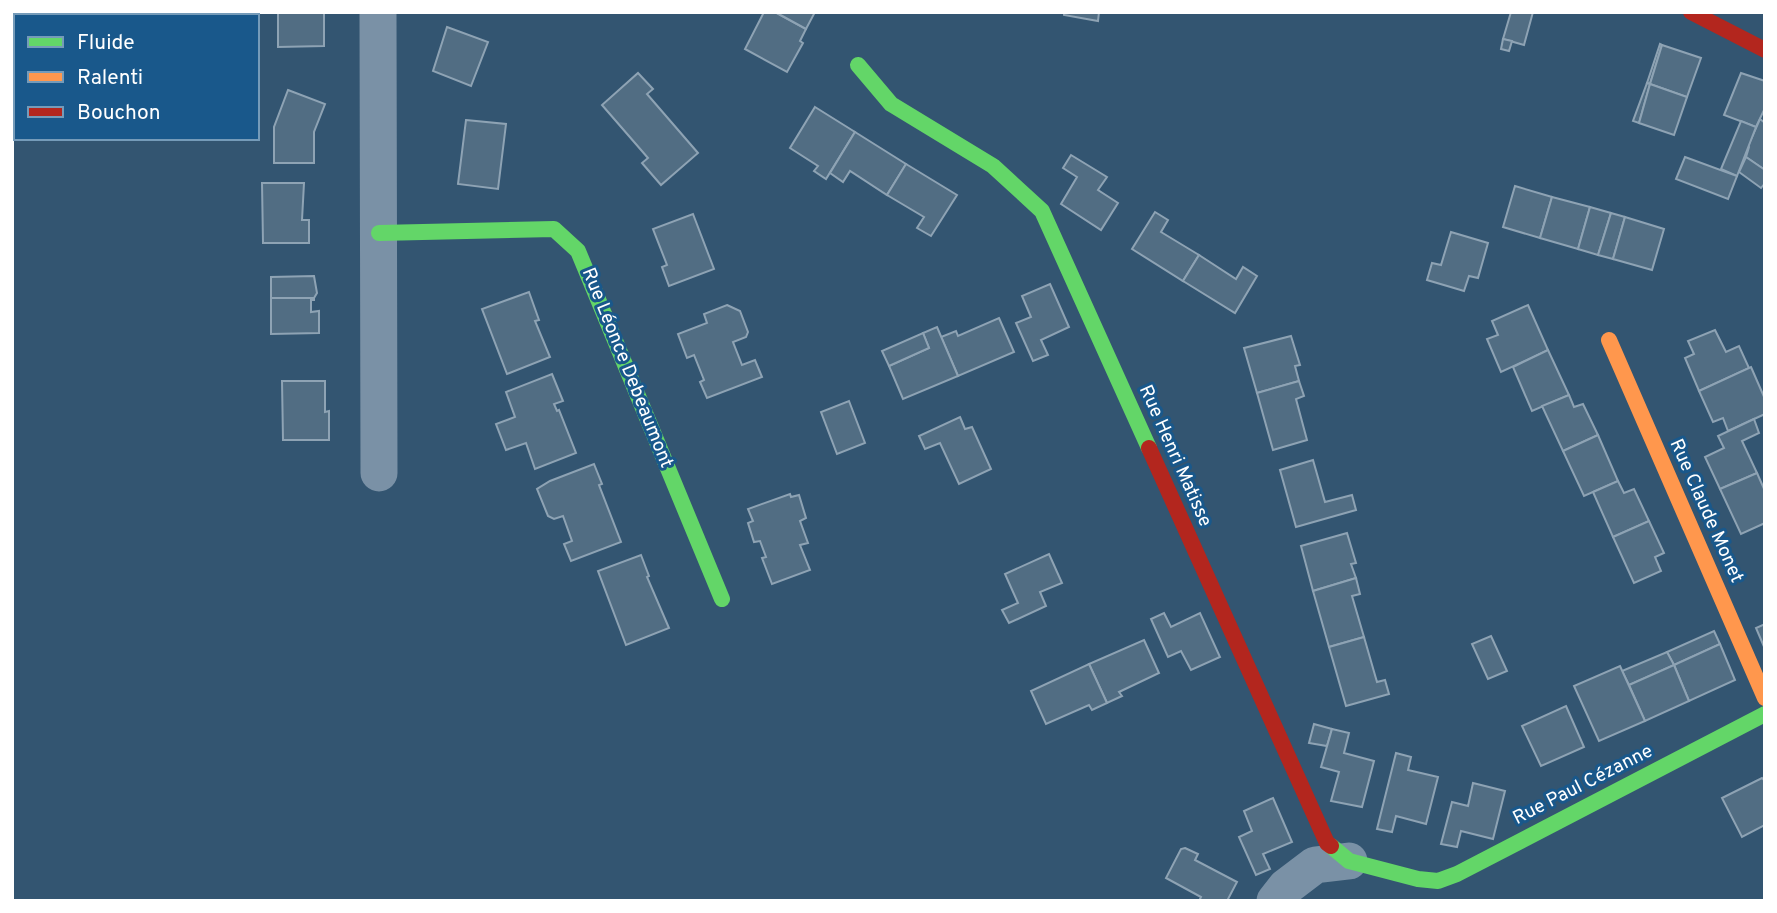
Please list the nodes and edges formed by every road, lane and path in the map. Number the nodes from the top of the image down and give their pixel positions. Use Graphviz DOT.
graph roads {
  1 [pos="378,12"];
  2 [pos="1691,12"];
  3 [pos="1765,50"];
  4 [pos="858,65"];
  5 [pos="379,233"];
  6 [pos="1609,340"];
  7 [pos="379,473"];
  8 [pos="722,599"];
  9 [pos="1765,698"];
  10 [pos="1765,714"];
  11 [pos="1349,861"];
  12 [pos="1418,879"];
  13 [pos="1275,901"];
  1 -- 5 [label="street"];
  2 -- 3 [label="street"];
  4 -- 11 [label="street, Rue Henri Matisse"];
  5 -- 7 [label="street"];
  5 -- 8 [label="street, Rue Léonce Debeaumont"];
  6 -- 9 [label="street, Rue Claude Monet"];
  10 -- 12 [label="street, Rue Paul Cézanne"];
  11 -- 12 [label="street, Rue Henri Matisse"];
  11 -- 13 [label="street"];
}
